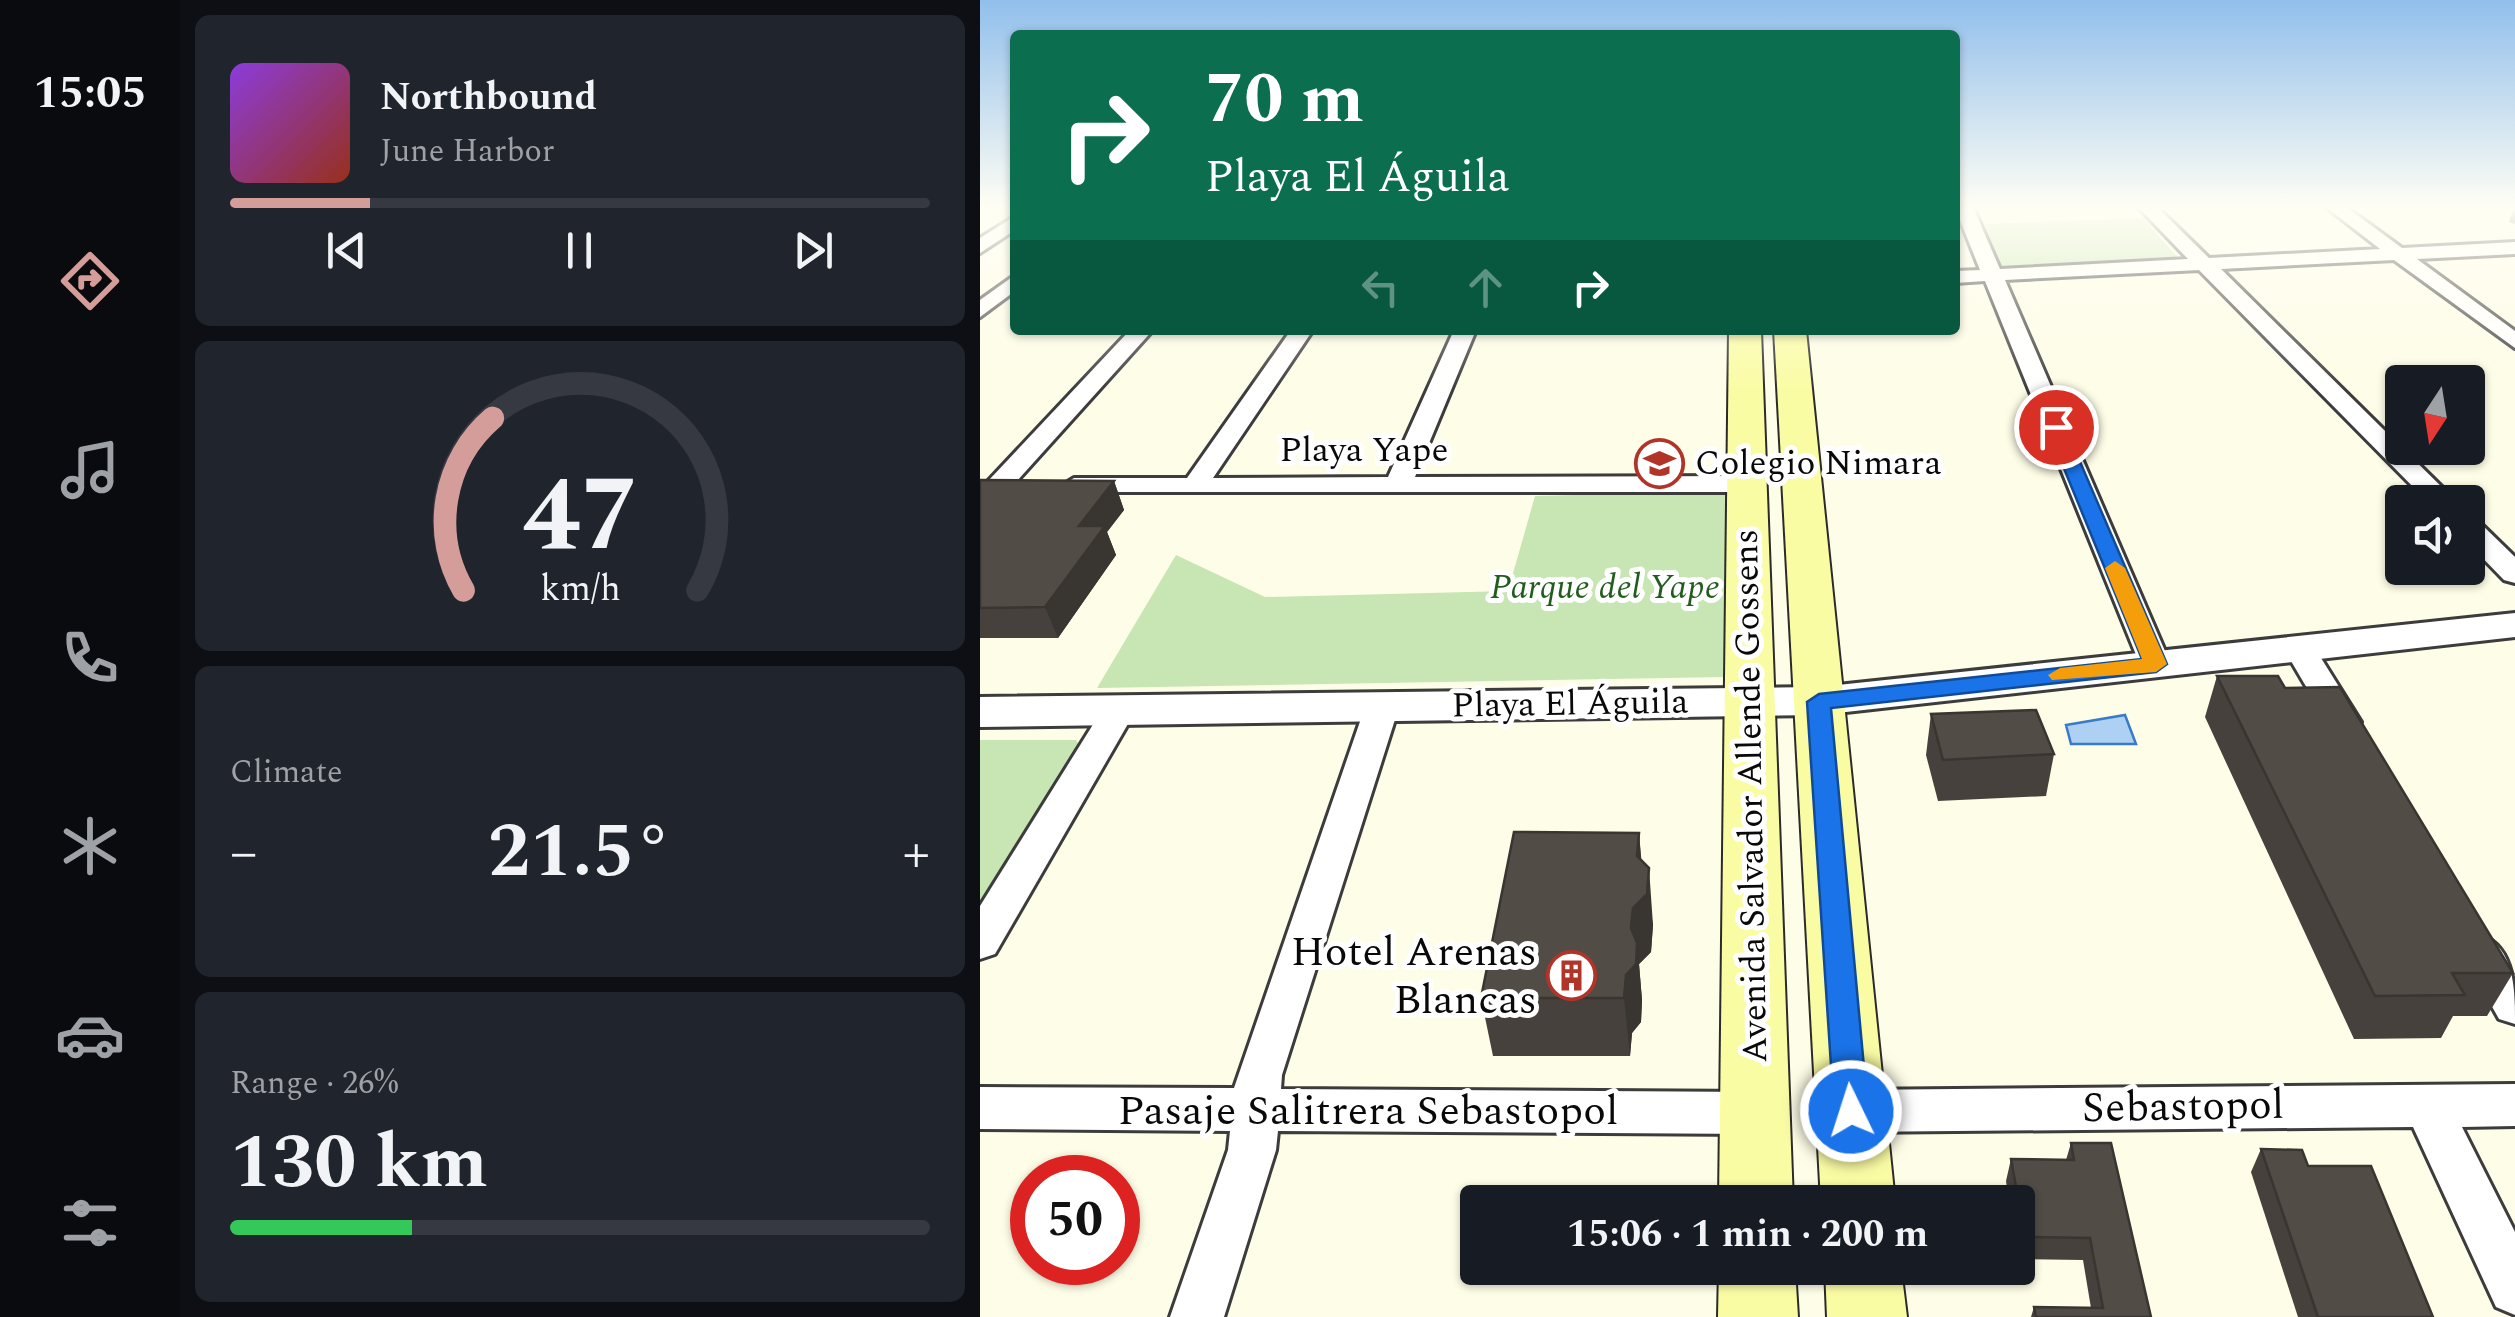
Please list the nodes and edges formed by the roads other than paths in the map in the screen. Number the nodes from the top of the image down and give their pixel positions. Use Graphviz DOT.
graph roads {
  1 [pos="1990,268"];
  2 [pos="2097,268"];
  3 [pos="2206,268"];
  4 [pos="2415,268"];
  5 [pos="1992,274"];
  6 [pos="1960,277"];
  7 [pos="1010,285"];
  8 [pos="980,311"];
  9 [pos="1137,335"];
  10 [pos="1299,335"];
  11 [pos="1463,335"];
  12 [pos="1745,335"];
  13 [pos="1790,335"];
  14 [pos="2515,341"];
  15 [pos="1747,484"];
  16 [pos="1195,485"];
  17 [pos="1398,485"];
  18 [pos="2426,485"];
  19 [pos="989,486"];
  20 [pos="2485,544"];
  21 [pos="2515,574"];
  22 [pos="2515,625"];
  23 [pos="2300,649"];
  24 [pos="2156,664"];
  25 [pos="1750,702"];
  26 [pos="1819,702"];
  27 [pos="1382,706"];
  28 [pos="1119,710"];
  29 [pos="980,712"];
  30 [pos="2362,751"];
  31 [pos="2464,921"];
  32 [pos="980,942"];
  33 [pos="2515,1006"];
  34 [pos="2427,1106"];
  35 [pos="2515,1106"];
  36 [pos="980,1108"];
  37 [pos="1258,1110"];
  38 [pos="1851,1111"];
  39 [pos="1755,1113"];
  40 [pos="1756,1185"];
  41 [pos="1857,1185"];
  42 [pos="1757,1285"];
  43 [pos="1864,1285"];
  44 [pos="2515,1288"];
  45 [pos="1197,1317"];
  46 [pos="1758,1317"];
  47 [pos="1867,1317"];
  1 -- 5 [label="street"];
  2 -- 5 [label="street"];
  3 -- 18 [label="street"];
  4 -- 14 [label="street"];
  5 -- 6 [label="street"];
  5 -- 24 [label="street"];
  7 -- 8 [label="street"];
  9 -- 19 [label="street"];
  10 -- 16 [label="street"];
  11 -- 17 [label="street"];
  12 -- 15 [label="main road, Avenida Salvador Allende Gossens"];
  13 -- 26 [label="main road, Avenida Salvador Allende Gossens"];
  15 -- 17 [label="street, Playa Yape"];
  15 -- 25 [label="main road, Avenida Salvador Allende Gossens"];
  16 -- 17 [label="street, Playa Yape"];
  16 -- 19 [label="street, Playa Yape"];
  20 -- 21 [label="street"];
  22 -- 23 [label="street, Playa El Águila"];
  23 -- 24 [label="street, Playa El Águila"];
  23 -- 30 [label="street"];
  24 -- 26 [label="street, Playa El Águila"];
  25 -- 26 [label="street, Playa El Águila"];
  25 -- 27 [label="street, Playa El Águila"];
  25 -- 39 [label="main road, Avenida Salvador Allende Gossens"];
  26 -- 38 [label="main road, Avenida Salvador Allende Gossens"];
  27 -- 28 [label="street, Playa El Águila"];
  27 -- 37 [label="street"];
  28 -- 29 [label="street, Playa El Águila"];
  28 -- 32 [label="street"];
  31 -- 33 [label="street"];
  34 -- 35 [label="street, Sebastopol"];
  34 -- 38 [label="street, Sebastopol"];
  34 -- 44 [label="street"];
  36 -- 37 [label="street, Pasaje Salitrera Sebastopol"];
  37 -- 39 [label="street, Pasaje Salitrera Sebastopol"];
  37 -- 45 [label="street"];
  38 -- 41 [label="main road, Avenida Salvador Allende Gossens"];
  39 -- 40 [label="main road, Avenida Salvador Allende Gossens"];
  42 -- 46 [label="main road"];
  43 -- 47 [label="main road"];
}
